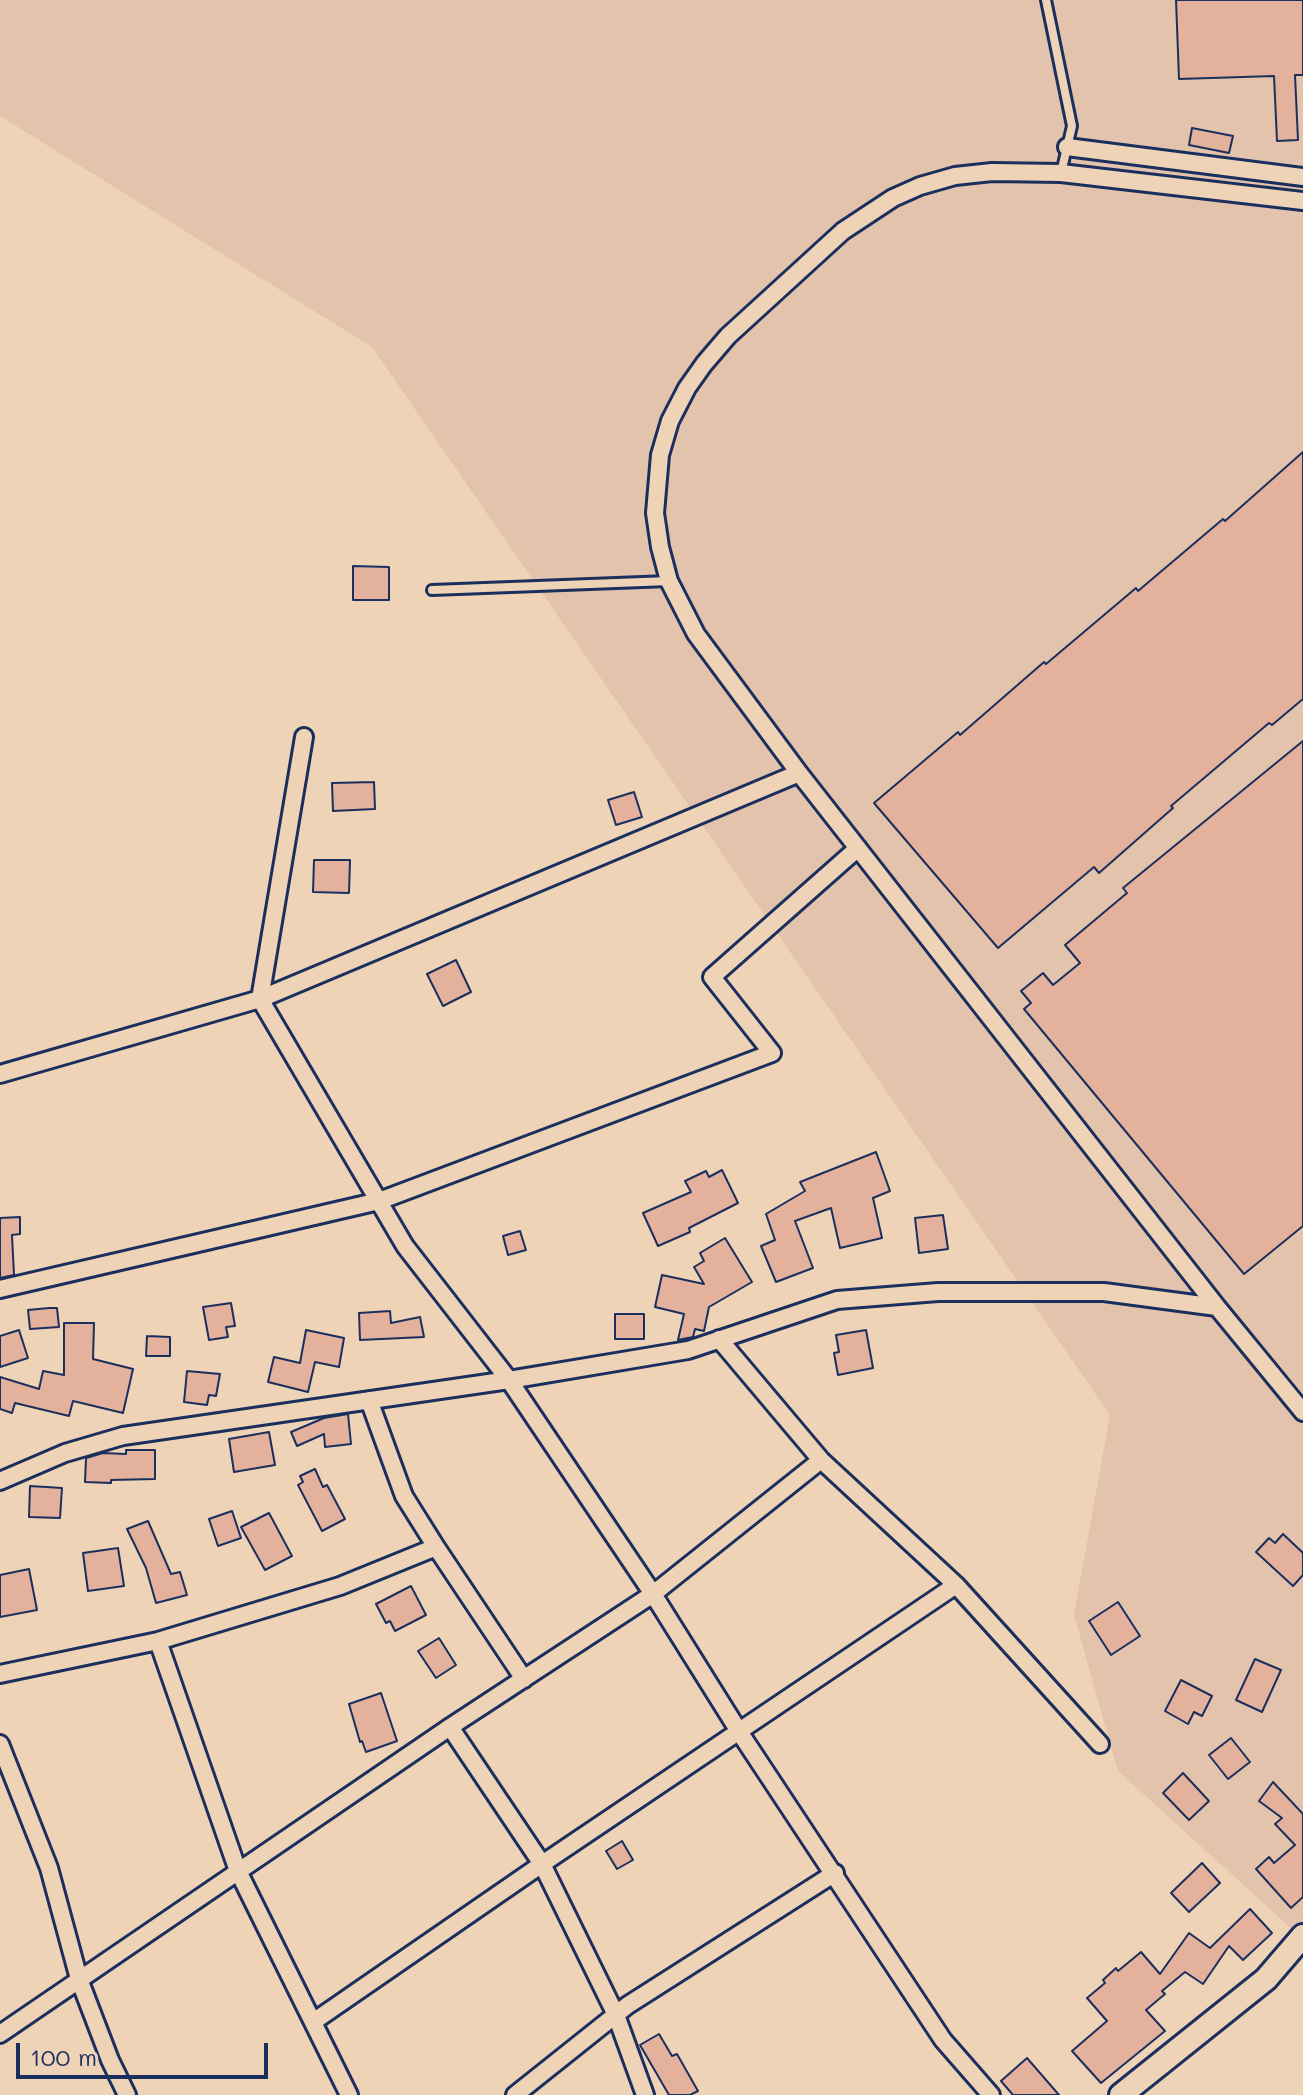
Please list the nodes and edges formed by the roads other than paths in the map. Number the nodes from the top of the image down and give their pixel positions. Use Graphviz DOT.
graph roads {
  1 [pos="1046,0"];
  2 [pos="1067,147"];
  3 [pos="1061,173"];
  4 [pos="1303,177"];
  5 [pos="1303,201"];
  6 [pos="669,581"];
  7 [pos="432,590"];
  8 [pos="304,737"];
  9 [pos="799,773"];
  10 [pos="858,848"];
  11 [pos="260,999"];
  12 [pos="0,1074"];
  13 [pos="379,1201"];
  14 [pos="0,1289"];
  15 [pos="1217,1307"];
  16 [pos="719,1339"];
  17 [pos="509,1380"];
  18 [pos="369,1400"];
  19 [pos="1303,1412"];
  20 [pos="821,1460"];
  21 [pos="0,1481"];
  22 [pos="436,1547"];
  23 [pos="956,1585"];
  24 [pos="653,1594"];
  25 [pos="158,1641"];
  26 [pos="0,1674"];
  27 [pos="524,1679"];
  28 [pos="450,1727"];
  29 [pos="740,1733"];
  30 [pos="0,1744"];
  31 [pos="1100,1744"];
  32 [pos="542,1864"];
  33 [pos="238,1871"];
  34 [pos="835,1873"];
  35 [pos="1303,1936"];
  36 [pos="1303,1962"];
  37 [pos="79,1979"];
  38 [pos="1266,1979"];
  39 [pos="616,2015"];
  40 [pos="313,2022"];
  41 [pos="0,2034"];
  42 [pos="127,2095"];
  43 [pos="349,2095"];
  44 [pos="515,2095"];
  45 [pos="645,2095"];
  46 [pos="991,2095"];
  47 [pos="1121,2095"];
  1 -- 2 [label="lane"];
  2 -- 3 [label="lane"];
  2 -- 4 [label="street"];
  3 -- 5 [label="street"];
  3 -- 6 [label="street"];
  6 -- 7 [label="lane"];
  6 -- 9 [label="street"];
  8 -- 11 [label="street"];
  9 -- 10 [label="street"];
  9 -- 11 [label="street"];
  10 -- 13 [label="street"];
  10 -- 15 [label="street"];
  11 -- 12 [label="street"];
  11 -- 13 [label="street"];
  13 -- 14 [label="street"];
  13 -- 17 [label="street"];
  15 -- 16 [label="street"];
  15 -- 19 [label="street"];
  16 -- 17 [label="street"];
  16 -- 20 [label="street"];
  17 -- 18 [label="street"];
  17 -- 24 [label="street"];
  18 -- 21 [label="street"];
  18 -- 22 [label="street"];
  20 -- 23 [label="street"];
  20 -- 24 [label="street"];
  22 -- 25 [label="street"];
  22 -- 27 [label="street"];
  23 -- 29 [label="street"];
  23 -- 31 [label="street"];
  24 -- 27 [label="street"];
  24 -- 29 [label="street"];
  25 -- 26 [label="street"];
  25 -- 33 [label="street"];
  27 -- 28 [label="street"];
  28 -- 32 [label="street"];
  28 -- 33 [label="street"];
  29 -- 32 [label="street"];
  29 -- 34 [label="street"];
  30 -- 37 [label="street"];
  32 -- 39 [label="street"];
  32 -- 40 [label="street"];
  33 -- 37 [label="street"];
  33 -- 40 [label="street"];
  34 -- 39 [label="street"];
  34 -- 46 [label="street"];
  35 -- 38 [label="street"];
  36 -- 38 [label="street"];
  37 -- 41 [label="street"];
  37 -- 42 [label="street"];
  38 -- 47 [label="street"];
  39 -- 44 [label="street"];
  39 -- 45 [label="street"];
  40 -- 43 [label="street"];
}
